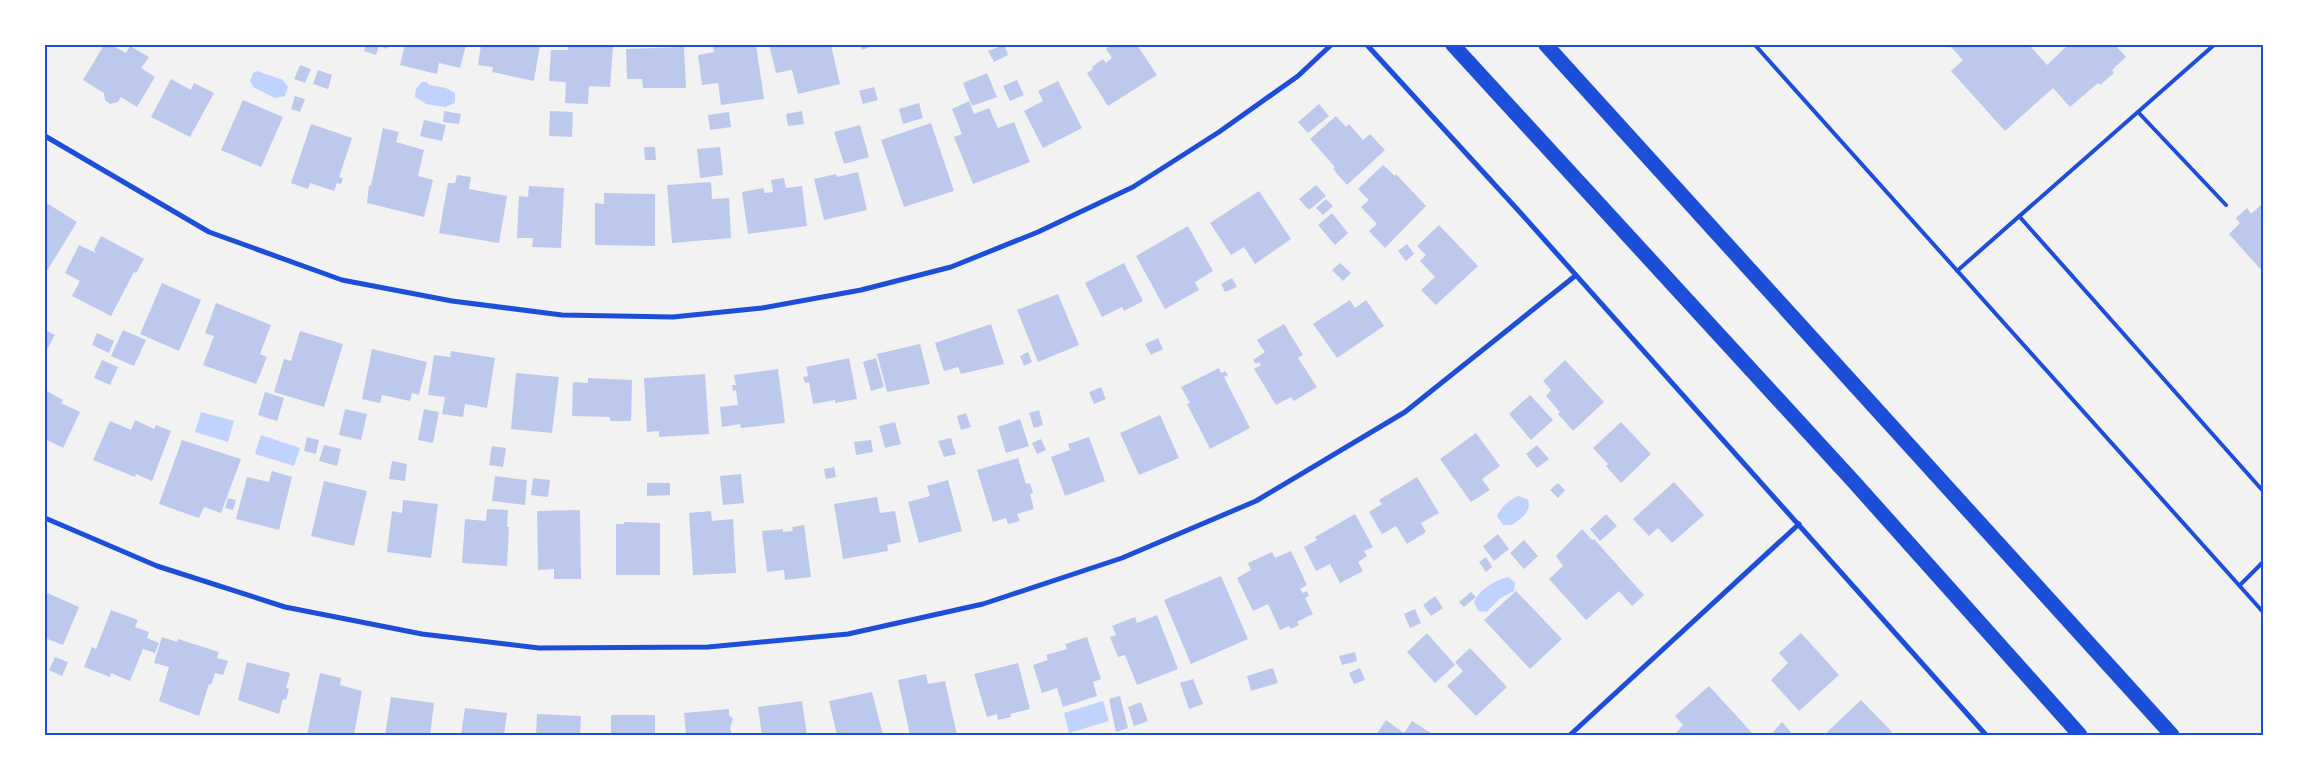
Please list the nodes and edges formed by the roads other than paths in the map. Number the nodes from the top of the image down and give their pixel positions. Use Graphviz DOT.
graph roads {
  1 [pos="1331,45"];
  2 [pos="1367,45"];
  3 [pos="1453,45"];
  4 [pos="1546,45"];
  5 [pos="1755,45"];
  6 [pos="2214,45"];
  7 [pos="2138,112"];
  8 [pos="45,136"];
  9 [pos="2226,205"];
  10 [pos="2019,216"];
  11 [pos="1957,271"];
  12 [pos="1575,276"];
  13 [pos="2263,491"];
  14 [pos="45,518"];
  15 [pos="1799,524"];
  16 [pos="2263,562"];
  17 [pos="2240,585"];
  18 [pos="2263,612"];
  19 [pos="1570,735"];
  20 [pos="1986,735"];
  21 [pos="2080,735"];
  22 [pos="2172,735"];
  1 -- 8 [label="street"];
  2 -- 12 [label="street"];
  3 -- 21 [label="highway"];
  4 -- 22 [label="highway"];
  5 -- 11 [label="lane"];
  6 -- 7 [label="lane"];
  7 -- 9 [label="lane"];
  7 -- 10 [label="lane"];
  10 -- 11 [label="lane"];
  10 -- 13 [label="lane"];
  11 -- 17 [label="lane"];
  12 -- 14 [label="street"];
  12 -- 15 [label="street"];
  15 -- 19 [label="street"];
  15 -- 20 [label="street"];
  16 -- 17 [label="lane"];
  17 -- 18 [label="lane"];
}
